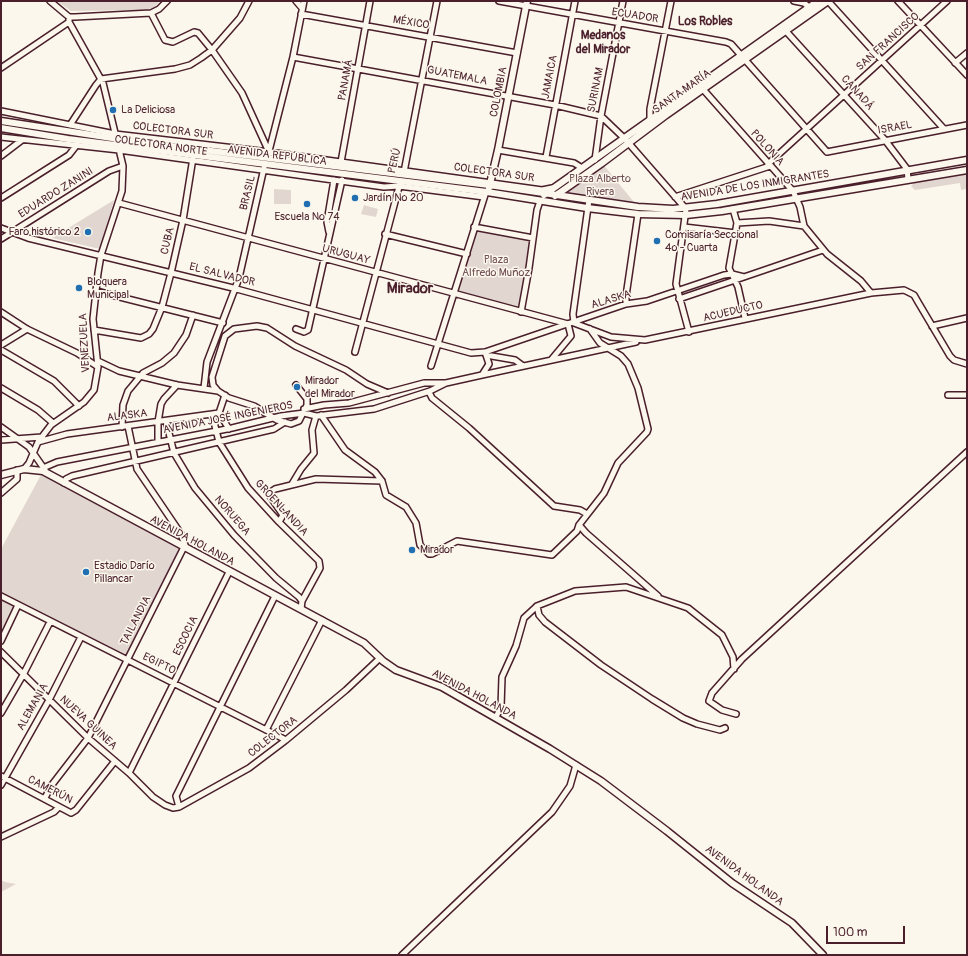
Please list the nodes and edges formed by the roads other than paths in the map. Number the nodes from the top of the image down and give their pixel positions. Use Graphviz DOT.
graph roads {
  1 [pos="50,1"];
  2 [pos="167,1"];
  3 [pos="249,1"];
  4 [pos="296,1"];
  5 [pos="304,1"];
  6 [pos="370,1"];
  7 [pos="437,1"];
  8 [pos="498,1"];
  9 [pos="575,1"];
  10 [pos="623,1"];
  11 [pos="671,1"];
  12 [pos="794,1"];
  13 [pos="818,1"];
  14 [pos="828,1"];
  15 [pos="898,1"];
  16 [pos="947,1"];
  17 [pos="526,4"];
  18 [pos="809,7"];
  19 [pos="302,8"];
  20 [pos="151,13"];
  21 [pos="301,14"];
  22 [pos="572,15"];
  23 [pos="69,19"];
  24 [pos="619,24"];
  25 [pos="366,26"];
  26 [pos="920,26"];
  27 [pos="784,29"];
  28 [pos="666,30"];
  29 [pos="430,36"];
  30 [pos="212,50"];
  31 [pos="517,53"];
  32 [pos="967,53"];
  33 [pos="293,57"];
  34 [pos="742,58"];
  35 [pos="882,60"];
  36 [pos="955,63"];
  37 [pos="1,68"];
  38 [pos="359,69"];
  39 [pos="967,75"];
  40 [pos="101,79"];
  41 [pos="421,80"];
  42 [pos="701,87"];
  43 [pos="845,94"];
  44 [pos="508,96"];
  45 [pos="555,105"];
  46 [pos="1,111"];
  47 [pos="601,116"];
  48 [pos="650,120"];
  49 [pos="1,121"];
  50 [pos="967,121"];
  51 [pos="70,125"];
  52 [pos="967,126"];
  53 [pos="960,127"];
  54 [pos="1,128"];
  55 [pos="807,129"];
  56 [pos="944,129"];
  57 [pos="1,137"];
  58 [pos="22,140"];
  59 [pos="885,140"];
  60 [pos="627,141"];
  61 [pos="117,142"];
  62 [pos="76,146"];
  63 [pos="498,150"];
  64 [pos="827,152"];
  65 [pos="268,155"];
  66 [pos="1,156"];
  67 [pos="546,157"];
  68 [pos="193,158"];
  69 [pos="595,160"];
  70 [pos="967,160"];
  71 [pos="341,162"];
  72 [pos="769,165"];
  73 [pos="123,166"];
  74 [pos="265,167"];
  75 [pos="582,168"];
  76 [pos="907,169"];
  77 [pos="967,170"];
  78 [pos="404,172"];
  79 [pos="908,179"];
  80 [pos="334,180"];
  81 [pos="342,180"];
  82 [pos="490,183"];
  83 [pos="400,184"];
  84 [pos="556,186"];
  85 [pos="793,191"];
  86 [pos="545,194"];
  87 [pos="485,195"];
  88 [pos="556,195"];
  89 [pos="675,197"];
  90 [pos="1,198"];
  91 [pos="797,199"];
  92 [pos="589,200"];
  93 [pos="540,201"];
  94 [pos="550,202"];
  95 [pos="119,203"];
  96 [pos="587,208"];
  97 [pos="733,209"];
  98 [pos="686,212"];
  99 [pos="638,214"];
  100 [pos="183,220"];
  101 [pos="737,223"];
  102 [pos="804,226"];
  103 [pos="474,227"];
  104 [pos="684,227"];
  105 [pos="1,228"];
  106 [pos="12,233"];
  107 [pos="736,233"];
  108 [pos="385,234"];
  109 [pos="330,235"];
  110 [pos="247,238"];
  111 [pos="533,238"];
  112 [pos="1,240"];
  113 [pos="823,250"];
  114 [pos="101,254"];
  115 [pos="466,254"];
  116 [pos="325,259"];
  117 [pos="171,273"];
  118 [pos="375,273"];
  119 [pos="732,274"];
  120 [pos="744,277"];
  121 [pos="735,281"];
  122 [pos="233,288"];
  123 [pos="96,291"];
  124 [pos="677,291"];
  125 [pos="454,293"];
  126 [pos="871,293"];
  127 [pos="679,299"];
  128 [pos="626,304"];
  129 [pos="162,307"];
  130 [pos="313,309"];
  131 [pos="1,312"];
  132 [pos="521,312"];
  133 [pos="193,315"];
  134 [pos="745,318"];
  135 [pos="967,318"];
  136 [pos="363,322"];
  137 [pos="223,323"];
  138 [pos="571,324"];
  139 [pos="932,326"];
  140 [pos="27,329"];
  141 [pos="296,329"];
  142 [pos="590,329"];
  143 [pos="94,330"];
  144 [pos="689,332"];
  145 [pos="645,340"];
  146 [pos="438,344"];
  147 [pos="1,345"];
  148 [pos="607,349"];
  149 [pos="1,350"];
  150 [pos="355,352"];
  151 [pos="486,353"];
  152 [pos="551,360"];
  153 [pos="98,361"];
  154 [pos="967,364"];
  155 [pos="431,366"];
  156 [pos="523,366"];
  157 [pos="98,367"];
  158 [pos="482,375"];
  159 [pos="140,376"];
  160 [pos="446,383"];
  161 [pos="177,385"];
  162 [pos="296,385"];
  163 [pos="1,388"];
  164 [pos="204,388"];
  165 [pos="218,391"];
  166 [pos="429,392"];
  167 [pos="388,393"];
  168 [pos="225,395"];
  169 [pos="948,395"];
  170 [pos="967,395"];
  171 [pos="79,406"];
  172 [pos="306,407"];
  173 [pos="219,413"];
  174 [pos="304,413"];
  175 [pos="212,414"];
  176 [pos="295,414"];
  177 [pos="319,416"];
  178 [pos="273,419"];
  179 [pos="166,421"];
  180 [pos="158,422"];
  181 [pos="285,422"];
  182 [pos="53,423"];
  183 [pos="125,426"];
  184 [pos="1,427"];
  185 [pos="229,429"];
  186 [pos="215,431"];
  187 [pos="42,437"];
  188 [pos="16,438"];
  189 [pos="1,440"];
  190 [pos="170,440"];
  191 [pos="158,441"];
  192 [pos="38,442"];
  193 [pos="219,442"];
  194 [pos="131,448"];
  195 [pos="34,452"];
  196 [pos="174,452"];
  197 [pos="967,452"];
  198 [pos="134,462"];
  199 [pos="43,468"];
  200 [pos="24,469"];
  201 [pos="17,470"];
  202 [pos="1,474"];
  203 [pos="49,475"];
  204 [pos="382,481"];
  205 [pos="64,483"];
  206 [pos="292,484"];
  207 [pos="1,493"];
  208 [pos="587,514"];
  209 [pos="279,522"];
  210 [pos="579,525"];
  211 [pos="184,548"];
  212 [pos="229,572"];
  213 [pos="1,596"];
  214 [pos="275,596"];
  215 [pos="662,600"];
  216 [pos="302,601"];
  217 [pos="18,605"];
  218 [pos="536,606"];
  219 [pos="301,609"];
  220 [pos="322,620"];
  221 [pos="50,622"];
  222 [pos="81,637"];
  223 [pos="1,641"];
  224 [pos="1,652"];
  225 [pos="380,658"];
  226 [pos="128,660"];
  227 [pos="734,669"];
  228 [pos="23,675"];
  229 [pos="174,683"];
  230 [pos="49,700"];
  231 [pos="220,706"];
  232 [pos="1,713"];
  233 [pos="736,714"];
  234 [pos="496,717"];
  235 [pos="725,728"];
  236 [pos="266,730"];
  237 [pos="88,738"];
  238 [pos="286,740"];
  239 [pos="115,761"];
  240 [pos="576,765"];
  241 [pos="129,773"];
  242 [pos="3,777"];
  243 [pos="1,785"];
  244 [pos="45,798"];
  245 [pos="60,807"];
  246 [pos="179,807"];
  247 [pos="1,838"];
  248 [pos="402,955"];
  249 [pos="823,955"];
  1 -- 23 [label="street"];
  2 -- 20 [label="street"];
  3 -- 30 [label="street"];
  4 -- 19 [label="street"];
  5 -- 19 [label="street, BRASIL"];
  6 -- 25 [label="street, PANAMÁ"];
  7 -- 29 [label="street, PERÚ"];
  8 -- 17 [label="street, ECUADOR"];
  9 -- 22 [label="street, JAMAICA"];
  10 -- 24 [label="street, SURINAM"];
  11 -- 28 [label="street"];
  12 -- 18 [label="street"];
  13 -- 18 [label="street, SANTA MARÍA"];
  14 -- 27 [label="street, SANTA MARÍA"];
  14 -- 35 [label="street"];
  15 -- 26 [label="street"];
  16 -- 26 [label="street, SAN FRANCISCO"];
  17 -- 22 [label="street, ECUADOR"];
  17 -- 31 [label="street, COLOMBIA"];
  18 -- 27 [label="street, SANTA MARÍA"];
  19 -- 21 [label="street, BRASIL"];
  20 -- 23 [label="street"];
  20 -- 30 [label="street"];
  21 -- 25 [label="street, MÉXICO"];
  21 -- 33 [label="street, BRASIL"];
  22 -- 24 [label="street, ECUADOR"];
  22 -- 45 [label="street, JAMAICA"];
  23 -- 37 [label="street"];
  23 -- 40 [label="street, VENEZUELA"];
  24 -- 28 [label="street, ECUADOR"];
  24 -- 47 [label="street, SURINAM"];
  25 -- 29 [label="street, MÉXICO"];
  25 -- 38 [label="street, PANAMÁ"];
  26 -- 35 [label="street, SAN FRANCISCO"];
  26 -- 36 [label="street"];
  27 -- 34 [label="street, SANTA MARÍA"];
  27 -- 43 [label="street, CANADÁ"];
  28 -- 34 [label="street, ECUADOR"];
  28 -- 48 [label="street"];
  29 -- 31 [label="street, MÉXICO"];
  29 -- 41 [label="street, PERÚ"];
  30 -- 40 [label="street"];
  30 -- 65 [label="street"];
  31 -- 44 [label="street, COLOMBIA"];
  32 -- 36 [label="street"];
  33 -- 38 [label="street, GUATEMALA"];
  33 -- 65 [label="street, BRASIL"];
  34 -- 42 [label="street, SANTA MARÍA"];
  34 -- 55 [label="street, ECUADOR"];
  35 -- 43 [label="street, SAN FRANCISCO"];
  35 -- 56 [label="street"];
  36 -- 39 [label="street"];
  38 -- 41 [label="street, GUATEMALA"];
  38 -- 71 [label="street, PANAMÁ"];
  40 -- 51 [label="street"];
  40 -- 61 [label="street, VENEZUELA"];
  41 -- 44 [label="street, GUATEMALA"];
  41 -- 78 [label="street, PERÚ"];
  42 -- 48 [label="street, SANTA MARÍA"];
  42 -- 60 [label="street, SANTA MARÍA"];
  42 -- 72 [label="street, POLONIA"];
  43 -- 55 [label="street, SAN FRANCISCO"];
  43 -- 59 [label="street, CANADÁ"];
  44 -- 45 [label="street, GUATEMALA"];
  44 -- 63 [label="street, COLOMBIA"];
  45 -- 47 [label="street, GUATEMALA"];
  45 -- 67 [label="street, JAMAICA"];
  46 -- 51 [label="street"];
  47 -- 60 [label="street"];
  47 -- 69 [label="street, SURINAM"];
  48 -- 60 [label="street, SANTA MARÍA"];
  49 -- 61 [label="street, AVENIDA REPÚBLICA"];
  50 -- 53 [label="street"];
  51 -- 61 [label="street"];
  52 -- 53 [label="street, ISRAEL"];
  53 -- 56 [label="street, ISRAEL"];
  54 -- 61 [label="street, AVENIDA REPÚBLICA"];
  55 -- 64 [label="street, ECUADOR"];
  55 -- 72 [label="street, SAN FRANCISCO"];
  56 -- 59 [label="street, ISRAEL"];
  57 -- 58 [label="street, COLECTORA NORTE"];
  58 -- 62 [label="street, COLECTORA NORTE"];
  58 -- 66 [label="street"];
  59 -- 64 [label="street, ISRAEL"];
  59 -- 76 [label="street, CANADÁ"];
  60 -- 69 [label="street, SANTA MARÍA"];
  60 -- 88 [label="street, SANTA MARÍA"];
  60 -- 89 [label="street"];
  61 -- 62 [label="street, COLECTORA NORTE"];
  61 -- 65 [label="street, AVENIDA REPÚBLICA"];
  61 -- 68 [label="street, AVENIDA REPÚBLICA"];
  61 -- 73 [label="street, VENEZUELA"];
  62 -- 90 [label="street"];
  63 -- 67 [label="street"];
  63 -- 82 [label="street, COLOMBIA"];
  65 -- 71 [label="street"];
  65 -- 74 [label="street, BRASIL"];
  65 -- 78 [label="street, AVENIDA REPÚBLICA"];
  67 -- 75 [label="street"];
  68 -- 74 [label="street, AVENIDA REPÚBLICA"];
  68 -- 100 [label="street, CUBA"];
  69 -- 75 [label="street, SANTA MARÍA"];
  70 -- 76 [label="street, AVENIDA DE LOS INMIGRANTES"];
  71 -- 78 [label="street"];
  72 -- 85 [label="street, POLONIA"];
  72 -- 89 [label="street"];
  73 -- 95 [label="street, VENEZUELA"];
  73 -- 106 [label="street, EDUARDO ZANINI"];
  74 -- 80 [label="street"];
  74 -- 83 [label="street, AVENIDA REPÚBLICA"];
  74 -- 110 [label="street, BRASIL"];
  75 -- 84 [label="street, SANTA MARÍA"];
  76 -- 79 [label="street"];
  76 -- 85 [label="street, AVENIDA DE LOS INMIGRANTES"];
  77 -- 79 [label="street, AVENIDA DE LOS INMIGRANTES"];
  78 -- 82 [label="street, AVENIDA REPÚBLICA"];
  78 -- 83 [label="street, PERÚ"];
  79 -- 91 [label="street, AVENIDA DE LOS INMIGRANTES"];
  80 -- 81 [label="street"];
  80 -- 109 [label="street"];
  81 -- 83 [label="street"];
  81 -- 109 [label="street"];
  82 -- 84 [label="street, COLECTORA SUR"];
  82 -- 86 [label="street, AVENIDA REPÚBLICA"];
  82 -- 87 [label="street, COLOMBIA"];
  83 -- 87 [label="street, AVENIDA REPÚBLICA"];
  83 -- 108 [label="street, PERÚ"];
  84 -- 86 [label="street, SANTA MARÍA"];
  85 -- 91 [label="street, POLONIA"];
  85 -- 98 [label="street, AVENIDA DE LOS INMIGRANTES"];
  86 -- 88 [label="street, AVENIDA DE LOS INMIGRANTES"];
  86 -- 93 [label="street, SANTA MARÍA"];
  87 -- 93 [label="street, AVENIDA REPÚBLICA"];
  87 -- 103 [label="street"];
  88 -- 92 [label="street, AVENIDA DE LOS INMIGRANTES"];
  88 -- 94 [label="street, SANTA MARÍA"];
  89 -- 98 [label="street"];
  91 -- 97 [label="street, AVENIDA DE LOS INMIGRANTES"];
  91 -- 102 [label="street, POLONIA"];
  92 -- 96 [label="street"];
  92 -- 98 [label="street, AVENIDA DE LOS INMIGRANTES"];
  93 -- 94 [label="street, AVENIDA REPÚBLICA"];
  93 -- 111 [label="street"];
  94 -- 96 [label="street, AVENIDA DE LOS INMIGRANTES"];
  95 -- 100 [label="street, URUGUAY"];
  95 -- 114 [label="street, VENEZUELA"];
  96 -- 99 [label="street, AVENIDA DE LOS INMIGRANTES"];
  96 -- 138 [label="street"];
  97 -- 98 [label="street, AVENIDA DE LOS INMIGRANTES"];
  97 -- 101 [label="street"];
  98 -- 99 [label="street, AVENIDA DE LOS INMIGRANTES"];
  98 -- 104 [label="street"];
  99 -- 128 [label="street"];
  100 -- 110 [label="street, URUGUAY"];
  100 -- 117 [label="street, CUBA"];
  101 -- 102 [label="street"];
  101 -- 107 [label="street"];
  102 -- 113 [label="street"];
  103 -- 111 [label="street"];
  103 -- 115 [label="street"];
  104 -- 107 [label="street"];
  104 -- 124 [label="street"];
  105 -- 106 [label="street, EL SALVADOR"];
  106 -- 112 [label="street, EDUARDO ZANINI"];
  106 -- 114 [label="street, EL SALVADOR"];
  107 -- 119 [label="street"];
  108 -- 115 [label="street"];
  108 -- 118 [label="street, PERÚ"];
  109 -- 116 [label="street"];
  110 -- 116 [label="street, URUGUAY"];
  110 -- 122 [label="street, BRASIL"];
  111 -- 132 [label="street"];
  113 -- 120 [label="street"];
  113 -- 126 [label="street"];
  114 -- 117 [label="street, EL SALVADOR"];
  114 -- 123 [label="street, VENEZUELA"];
  115 -- 125 [label="street"];
  116 -- 118 [label="street, URUGUAY"];
  116 -- 130 [label="street"];
  117 -- 122 [label="street, EL SALVADOR"];
  117 -- 129 [label="street, CUBA"];
  118 -- 125 [label="street, URUGUAY"];
  118 -- 136 [label="street, PERÚ"];
  119 -- 120 [label="street"];
  119 -- 121 [label="street"];
  119 -- 124 [label="street, ALASKA"];
  120 -- 121 [label="street"];
  121 -- 127 [label="street"];
  121 -- 134 [label="street"];
  122 -- 130 [label="street, EL SALVADOR"];
  122 -- 137 [label="street, BRASIL"];
  123 -- 129 [label="street"];
  123 -- 143 [label="street, VENEZUELA"];
  124 -- 127 [label="street"];
  124 -- 128 [label="street, ALASKA"];
  125 -- 132 [label="street, URUGUAY"];
  125 -- 146 [label="street"];
  126 -- 134 [label="street, ACUEDUCTO"];
  126 -- 139 [label="street, ACUEDUCTO"];
  127 -- 144 [label="street"];
  128 -- 138 [label="street, ALASKA"];
  129 -- 133 [label="street"];
  129 -- 143 [label="street, CUBA"];
  130 -- 136 [label="street, EL SALVADOR"];
  130 -- 141 [label="street"];
  131 -- 140 [label="street"];
  132 -- 138 [label="street, URUGUAY"];
  133 -- 137 [label="street"];
  133 -- 159 [label="street"];
  134 -- 144 [label="street, ACUEDUCTO"];
  135 -- 139 [label="street"];
  136 -- 146 [label="street, EL SALVADOR"];
  136 -- 150 [label="street, PERÚ"];
  137 -- 164 [label="street, BRASIL"];
  138 -- 142 [label="street, ACUEDUCTO"];
  138 -- 151 [label="street, ALASKA"];
  138 -- 152 [label="street"];
  139 -- 154 [label="street"];
  140 -- 147 [label="street"];
  140 -- 157 [label="street"];
  142 -- 145 [label="street, ACUEDUCTO"];
  142 -- 148 [label="street"];
  143 -- 153 [label="street, VENEZUELA"];
  144 -- 145 [label="street, ACUEDUCTO"];
  145 -- 148 [label="street, AVENIDA JOSÉ INGENIEROS"];
  146 -- 151 [label="street, EL SALVADOR"];
  146 -- 155 [label="street"];
  148 -- 152 [label="street, AVENIDA JOSÉ INGENIEROS"];
  148 -- 208 [label="street"];
  149 -- 171 [label="street"];
  151 -- 156 [label="street"];
  151 -- 158 [label="street"];
  152 -- 156 [label="street, AVENIDA JOSÉ INGENIEROS"];
  153 -- 157 [label="street, VENEZUELA"];
  153 -- 159 [label="street"];
  156 -- 158 [label="street, AVENIDA JOSÉ INGENIEROS"];
  157 -- 171 [label="street, VENEZUELA"];
  158 -- 160 [label="street, AVENIDA JOSÉ INGENIEROS"];
  159 -- 161 [label="street"];
  159 -- 183 [label="street"];
  160 -- 166 [label="street, AVENIDA JOSÉ INGENIEROS"];
  160 -- 167 [label="street"];
  161 -- 164 [label="street"];
  161 -- 180 [label="street"];
  162 -- 172 [label="street"];
  163 -- 182 [label="street"];
  164 -- 165 [label="street"];
  165 -- 167 [label="street"];
  165 -- 168 [label="street"];
  166 -- 177 [label="street, AVENIDA JOSÉ INGENIEROS"];
  166 -- 208 [label="street"];
  167 -- 172 [label="street"];
  168 -- 173 [label="street"];
  168 -- 178 [label="street"];
  169 -- 170 [label="street"];
  171 -- 182 [label="street, VENEZUELA"];
  172 -- 174 [label="street"];
  172 -- 176 [label="street"];
  173 -- 175 [label="street, ALASKA"];
  173 -- 185 [label="street"];
  174 -- 176 [label="street, AVENIDA JOSÉ INGENIEROS"];
  174 -- 177 [label="street, AVENIDA JOSÉ INGENIEROS"];
  174 -- 181 [label="street"];
  175 -- 179 [label="street, ALASKA"];
  175 -- 186 [label="street, GROENLANDIA"];
  176 -- 178 [label="street, AVENIDA JOSÉ INGENIEROS"];
  177 -- 204 [label="street"];
  177 -- 206 [label="street"];
  178 -- 181 [label="street"];
  178 -- 185 [label="street, AVENIDA JOSÉ INGENIEROS"];
  179 -- 180 [label="street, ALASKA"];
  179 -- 190 [label="street, NORUEGA"];
  180 -- 183 [label="street, ALASKA"];
  180 -- 191 [label="street"];
  181 -- 193 [label="street"];
  182 -- 187 [label="street, VENEZUELA"];
  183 -- 192 [label="street, ALASKA"];
  183 -- 194 [label="street"];
  184 -- 188 [label="street"];
  185 -- 186 [label="street, AVENIDA JOSÉ INGENIEROS"];
  186 -- 190 [label="street, AVENIDA JOSÉ INGENIEROS"];
  186 -- 193 [label="street, GROENLANDIA"];
  187 -- 188 [label="street"];
  187 -- 192 [label="street, VENEZUELA"];
  188 -- 189 [label="street"];
  188 -- 195 [label="street"];
  190 -- 191 [label="street, AVENIDA JOSÉ INGENIEROS"];
  190 -- 196 [label="street, NORUEGA"];
  191 -- 194 [label="street, AVENIDA JOSÉ INGENIEROS"];
  192 -- 195 [label="street, VENEZUELA"];
  193 -- 196 [label="street"];
  193 -- 209 [label="street, GROENLANDIA"];
  194 -- 198 [label="street"];
  194 -- 199 [label="street, AVENIDA JOSÉ INGENIEROS"];
  195 -- 199 [label="street"];
  195 -- 200 [label="street, VENEZUELA"];
  196 -- 198 [label="street"];
  196 -- 216 [label="street, NORUEGA"];
  197 -- 227 [label="street"];
  198 -- 205 [label="street"];
  198 -- 211 [label="street"];
  199 -- 203 [label="street"];
  200 -- 201 [label="street"];
  200 -- 203 [label="street, AVENIDA HOLANDA"];
  201 -- 202 [label="street"];
  201 -- 207 [label="street"];
  203 -- 205 [label="street, AVENIDA HOLANDA"];
  204 -- 206 [label="street"];
  204 -- 210 [label="street"];
  205 -- 211 [label="street, AVENIDA HOLANDA"];
  206 -- 209 [label="street"];
  208 -- 210 [label="street"];
  209 -- 216 [label="street, GROENLANDIA"];
  210 -- 215 [label="street"];
  211 -- 212 [label="street, AVENIDA HOLANDA"];
  211 -- 226 [label="street, TAILANDIA"];
  212 -- 214 [label="street, AVENIDA HOLANDA"];
  212 -- 229 [label="street, ESCOCIA"];
  213 -- 217 [label="street, EGIPTO"];
  214 -- 219 [label="street, AVENIDA HOLANDA"];
  214 -- 231 [label="street"];
  215 -- 218 [label="street"];
  215 -- 227 [label="street"];
  216 -- 219 [label="street"];
  217 -- 221 [label="street, EGIPTO"];
  217 -- 223 [label="street"];
  218 -- 234 [label="street"];
  218 -- 235 [label="street"];
  219 -- 220 [label="street, AVENIDA HOLANDA"];
  220 -- 225 [label="street, AVENIDA HOLANDA"];
  220 -- 236 [label="street"];
  221 -- 222 [label="street, EGIPTO"];
  221 -- 228 [label="street"];
  222 -- 226 [label="street, EGIPTO"];
  222 -- 230 [label="street, ALEMANIA"];
  224 -- 228 [label="street, NUEVA GUINEA"];
  225 -- 234 [label="street, AVENIDA HOLANDA"];
  225 -- 238 [label="street, COLECTORA"];
  226 -- 229 [label="street, EGIPTO"];
  226 -- 237 [label="street, TAILANDIA"];
  227 -- 233 [label="street"];
  228 -- 230 [label="street, NUEVA GUINEA"];
  228 -- 232 [label="street"];
  229 -- 231 [label="street, EGIPTO"];
  229 -- 241 [label="street, ESCOCIA"];
  230 -- 237 [label="street, NUEVA GUINEA"];
  230 -- 242 [label="street, ALEMANIA"];
  231 -- 236 [label="street, EGIPTO"];
  231 -- 246 [label="street"];
  234 -- 240 [label="street, AVENIDA HOLANDA"];
  236 -- 238 [label="street, EGIPTO"];
  237 -- 239 [label="street, NUEVA GUINEA"];
  237 -- 244 [label="street, TAILANDIA"];
  238 -- 246 [label="street, COLECTORA"];
  239 -- 241 [label="street, NUEVA GUINEA"];
  239 -- 245 [label="street, CAMERÚN"];
  240 -- 248 [label="street"];
  240 -- 249 [label="street, AVENIDA HOLANDA"];
  241 -- 246 [label="street, NUEVA GUINEA"];
  242 -- 243 [label="street, ALEMANIA"];
  242 -- 244 [label="street, CAMERÚN"];
  244 -- 245 [label="street, CAMERÚN"];
  245 -- 247 [label="street"];
}
